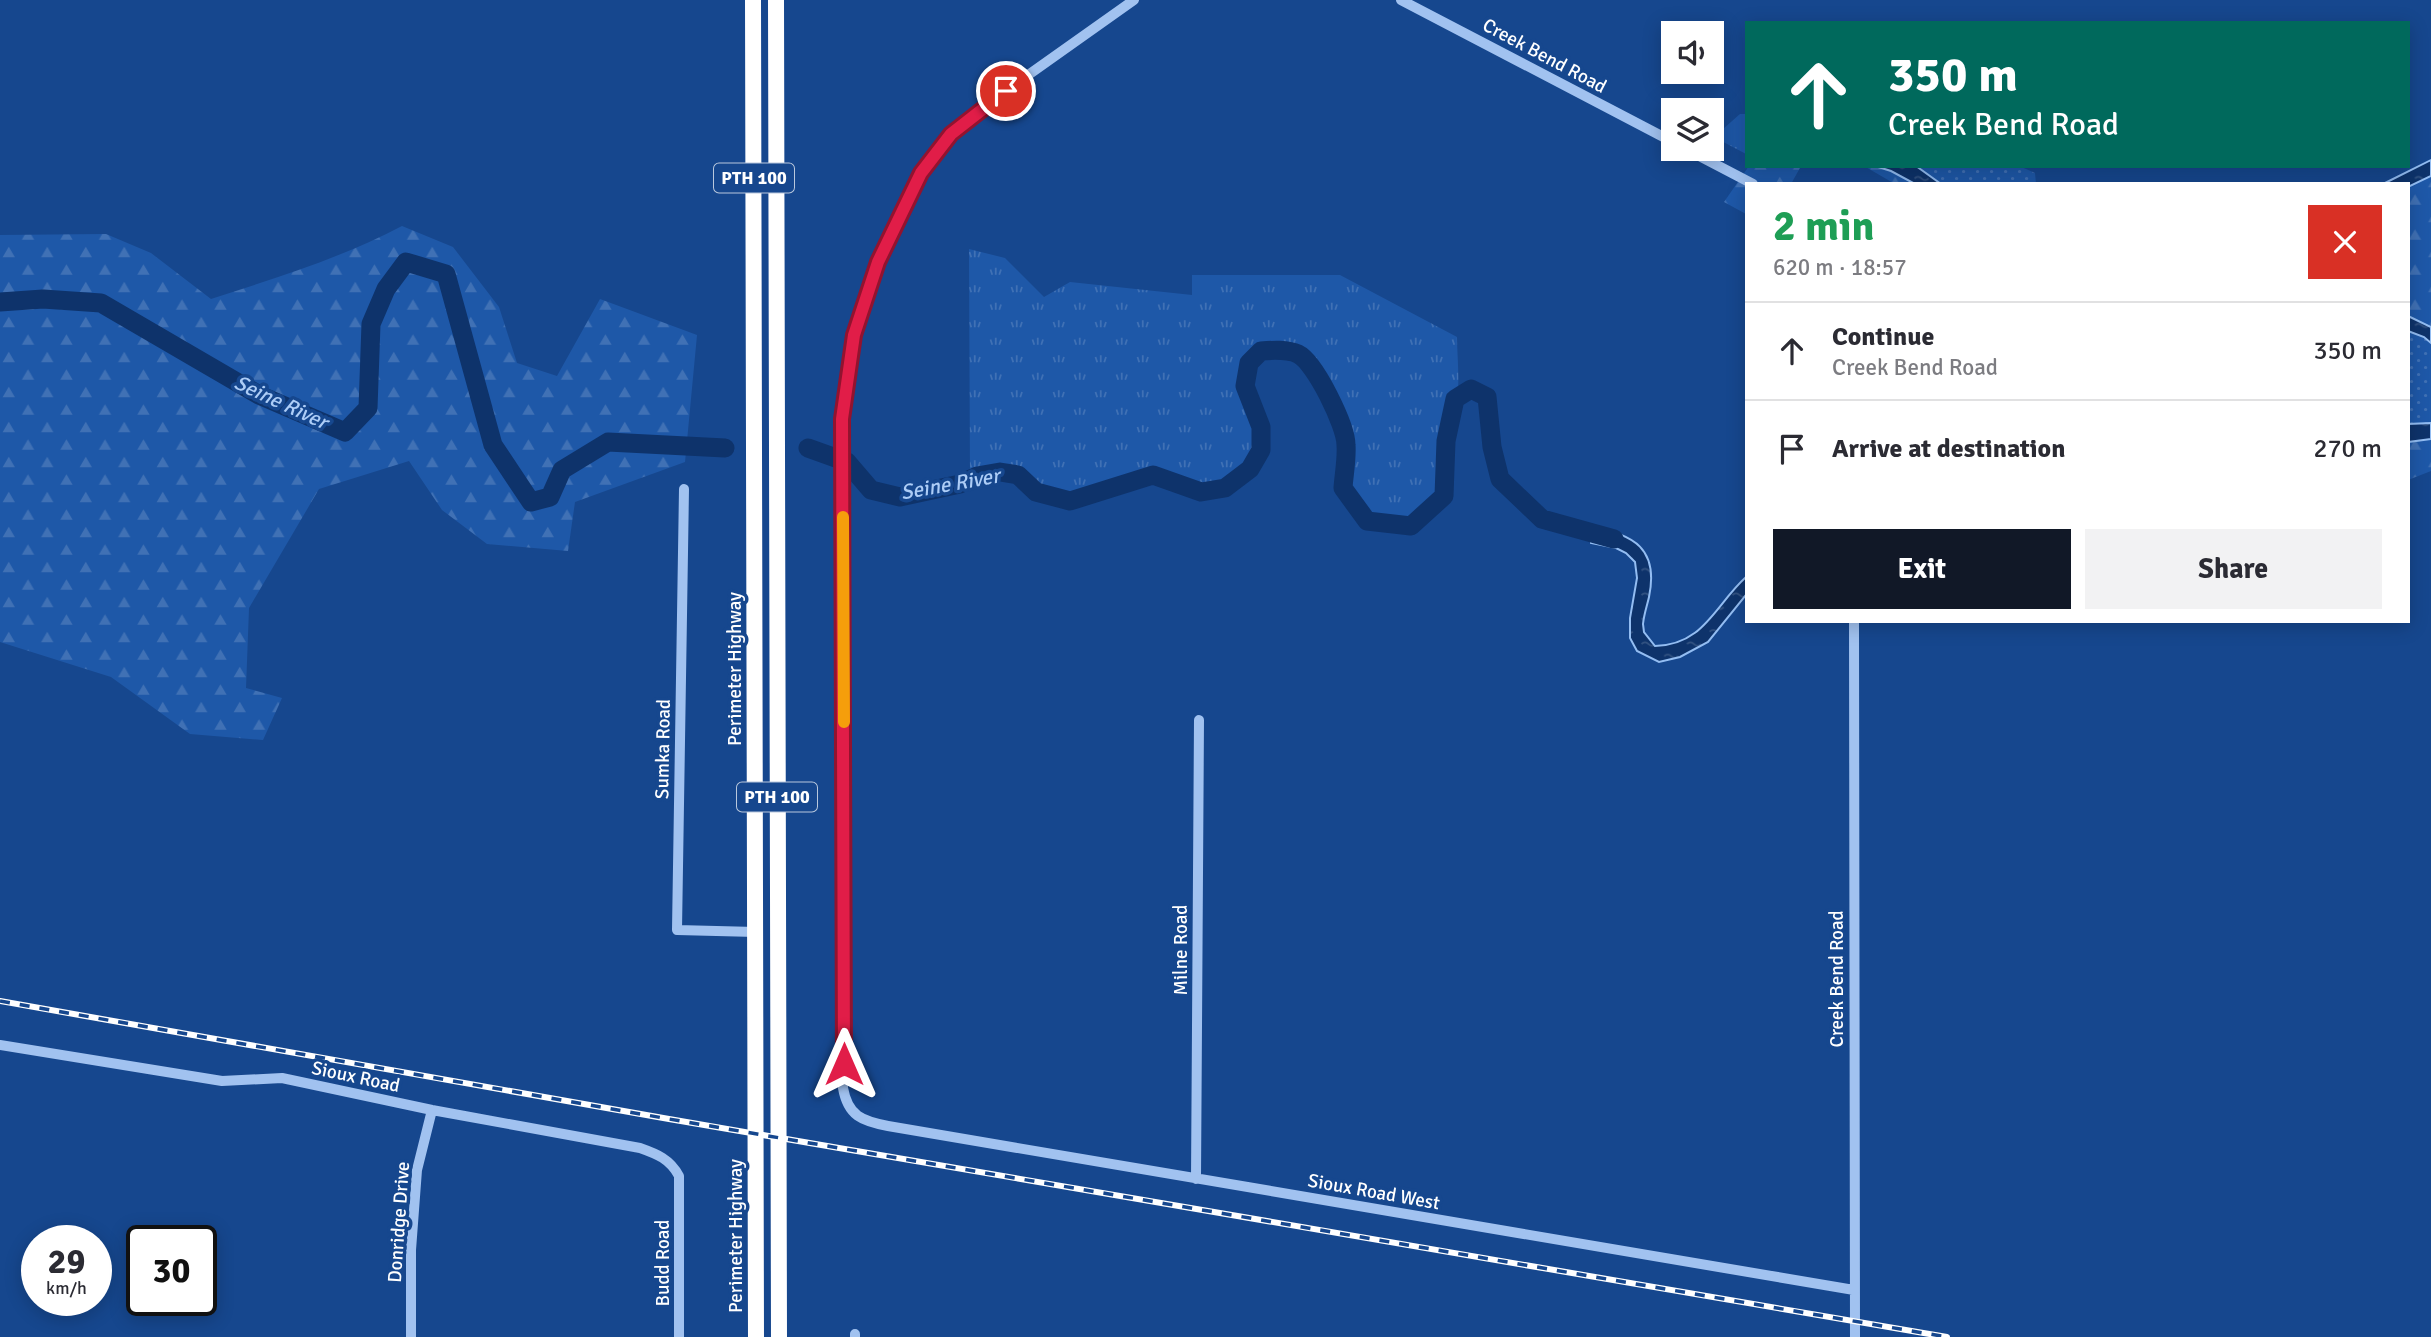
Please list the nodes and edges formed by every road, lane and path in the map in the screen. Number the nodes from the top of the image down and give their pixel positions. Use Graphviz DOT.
graph roads {
  1 [pos="753,0"];
  2 [pos="776,0"];
  3 [pos="1134,0"];
  4 [pos="1401,0"];
  5 [pos="1661,136"];
  6 [pos="1709,161"];
  7 [pos="1750,182"];
  8 [pos="684,489"];
  9 [pos="1854,623"];
  10 [pos="1199,720"];
  11 [pos="756,932"];
  12 [pos="0,1045"];
  13 [pos="432,1110"];
  14 [pos="1196,1179"];
  15 [pos="679,1190"];
  16 [pos="1854,1290"];
  17 [pos="411,1337"];
  18 [pos="679,1337"];
  19 [pos="756,1337"];
  20 [pos="779,1337"];
  21 [pos="1855,1337"];
  1 -- 11 [label="highway, Perimeter Highway / PTH 100"];
  2 -- 20 [label="highway, PTH 100"];
  3 -- 14 [label="street, Sioux Road West"];
  4 -- 5 [label="street, Creek Bend Road"];
  6 -- 7 [label="street"];
  8 -- 11 [label="street, Sumka Road"];
  9 -- 16 [label="street, Creek Bend Road"];
  10 -- 14 [label="street, Milne Road"];
  11 -- 19 [label="highway, Perimeter Highway / PTH 100"];
  12 -- 13 [label="street, Sioux Road"];
  13 -- 15 [label="street, Sioux Road"];
  13 -- 17 [label="street, Donridge Drive"];
  14 -- 16 [label="street, Sioux Road West"];
  15 -- 18 [label="street, Budd Road"];
  16 -- 21 [label="street, Creek Bend Road"];
}
